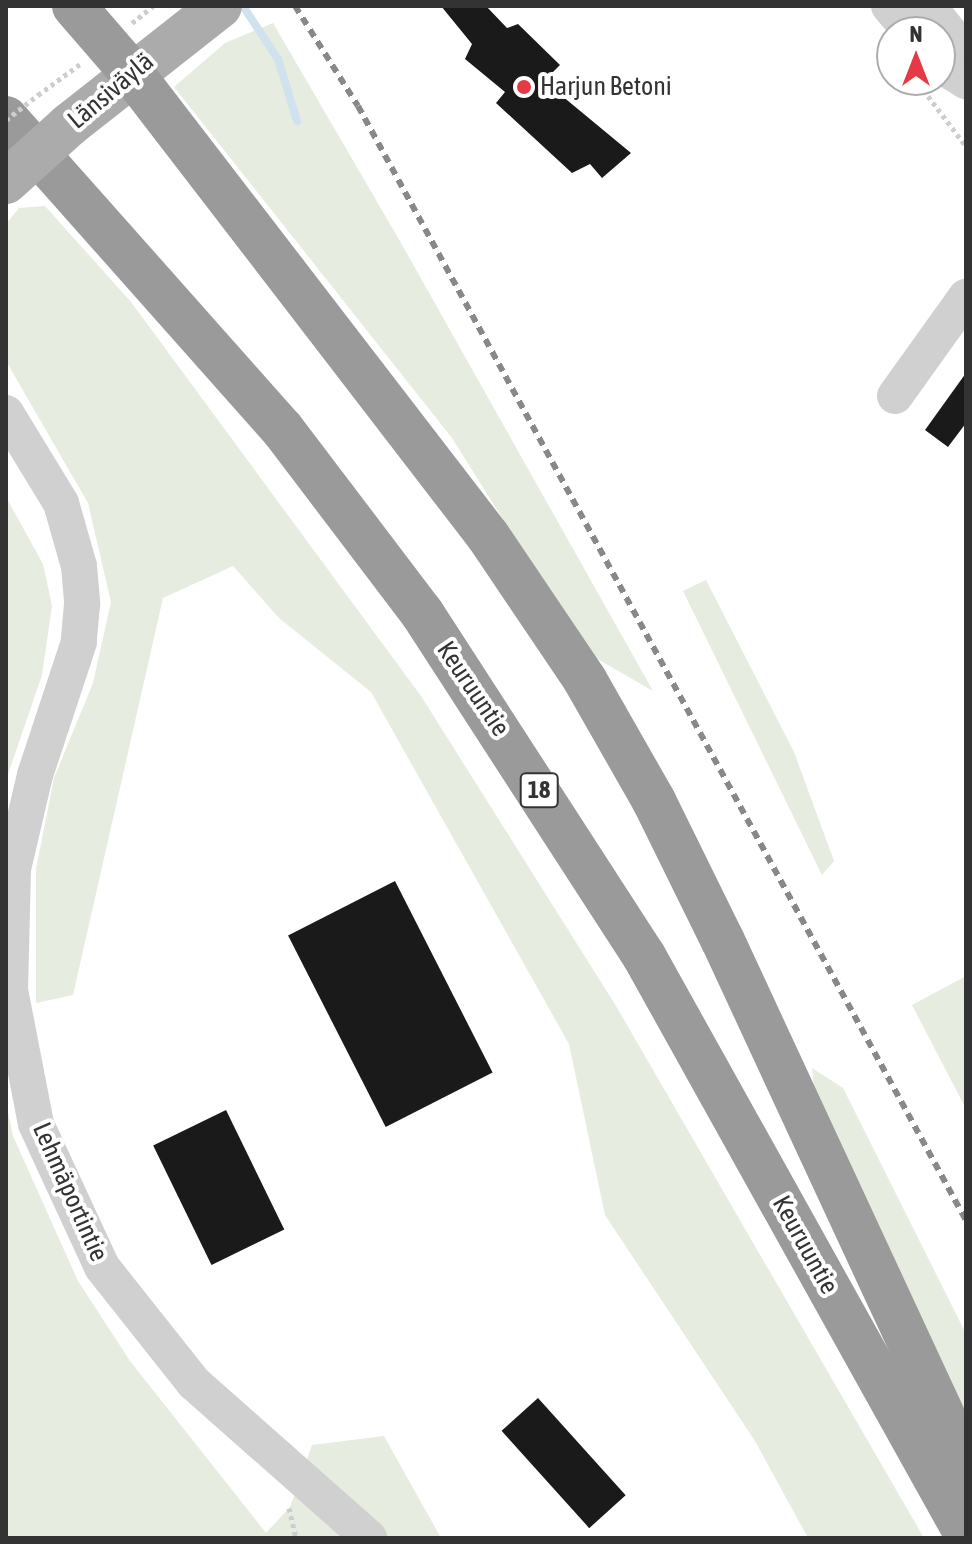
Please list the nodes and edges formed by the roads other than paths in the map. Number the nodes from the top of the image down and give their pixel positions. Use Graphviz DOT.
graph roads {
  1 [pos="74,6"];
  2 [pos="215,10"];
  3 [pos="906,13"];
  4 [pos="966,53"];
  5 [pos="131,72"];
  6 [pos="17,111"];
  7 [pos="6,182"];
  8 [pos="966,297"];
  9 [pos="895,396"];
  10 [pos="6,413"];
  11 [pos="966,1465"];
  12 [pos="359,1527"];
  13 [pos="966,1534"];
  1 -- 5 [label="highway"];
  2 -- 5 [label="main road, Länsiväylä"];
  3 -- 4 [label="street"];
  5 -- 7 [label="main road, Länsiväylä, bridge"];
  5 -- 11 [label="highway"];
  6 -- 13 [label="highway, Keuruuntie / 18"];
  8 -- 9 [label="street"];
  10 -- 12 [label="street, Lehmäportintie"];
}
